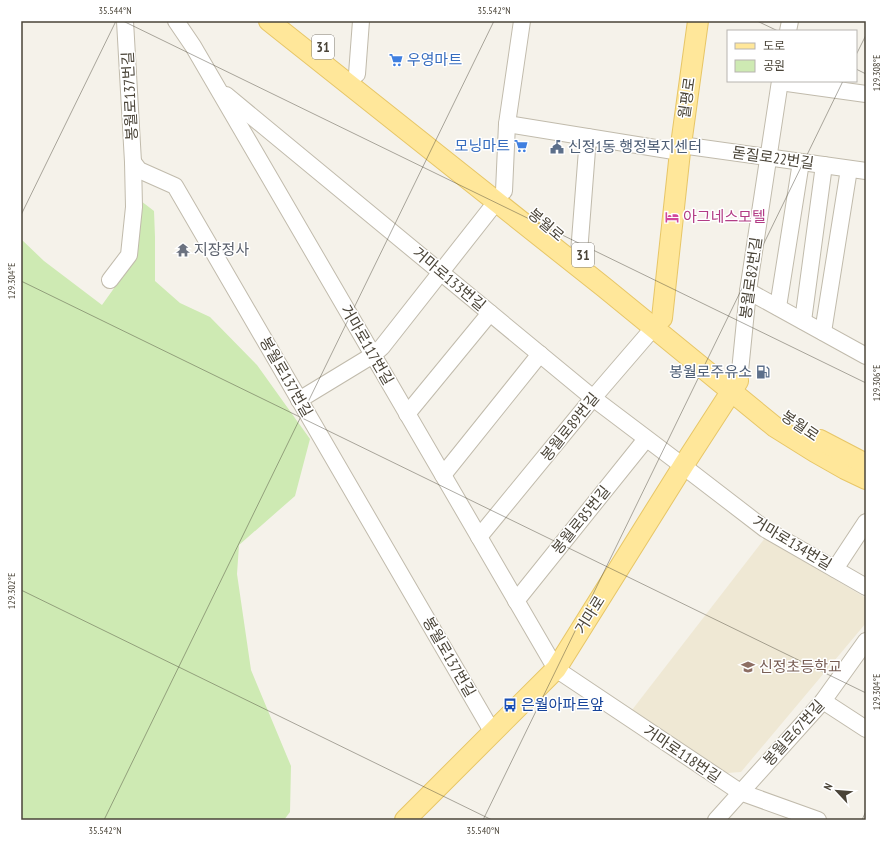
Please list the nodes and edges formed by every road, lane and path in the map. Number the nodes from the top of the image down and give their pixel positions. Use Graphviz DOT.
graph roads {
  1 [pos="125,21"];
  2 [pos="176,21"];
  3 [pos="269,21"];
  4 [pos="290,21"];
  5 [pos="361,21"];
  6 [pos="522,21"];
  7 [pos="698,21"];
  8 [pos="357,74"];
  9 [pos="780,82"];
  10 [pos="787,82"];
  11 [pos="217,88"];
  12 [pos="866,94"];
  13 [pos="507,124"];
  14 [pos="588,137"];
  15 [pos="680,148"];
  16 [pos="769,157"];
  17 [pos="133,162"];
  18 [pos="801,162"];
  19 [pos="824,165"];
  20 [pos="849,169"];
  21 [pos="866,171"];
  22 [pos="472,174"];
  23 [pos="500,196"];
  24 [pos="579,253"];
  25 [pos="440,272"];
  26 [pos="110,280"];
  27 [pos="748,291"];
  28 [pos="778,307"];
  29 [pos="490,313"];
  30 [pos="803,320"];
  31 [pos="658,323"];
  32 [pos="823,332"];
  33 [pos="540,354"];
  34 [pos="373,355"];
  35 [pos="866,356"];
  36 [pos="735,386"];
  37 [pos="593,398"];
  38 [pos="299,400"];
  39 [pos="407,414"];
  40 [pos="646,439"];
  41 [pos="866,464"];
  42 [pos="683,466"];
  43 [pos="443,475"];
  44 [pos="866,479"];
  45 [pos="866,522"];
  46 [pos="479,537"];
  47 [pos="835,569"];
  48 [pos="866,587"];
  49 [pos="516,601"];
  50 [pos="866,641"];
  51 [pos="556,670"];
  52 [pos="823,701"];
  53 [pos="866,729"];
  54 [pos="493,733"];
  55 [pos="740,792"];
  56 [pos="405,820"];
  57 [pos="716,820"];
  58 [pos="818,820"];
  1 -- 17 [label="street, 봉월로137번길"];
  2 -- 11 [label="street, 거마로117번길"];
  3 -- 22 [label="main road"];
  4 -- 8 [label="main road, 봉월로 / 31"];
  5 -- 8 [label="street"];
  6 -- 13 [label="street"];
  7 -- 15 [label="main road, 월평로"];
  8 -- 22 [label="main road, 봉월로 / 31"];
  9 -- 16 [label="street, 봉월로82번길"];
  10 -- 12 [label="street"];
  11 -- 25 [label="street, 거마로133번길"];
  11 -- 34 [label="street, 거마로117번길"];
  13 -- 14 [label="street, 돋질로22번길"];
  13 -- 23 [label="street"];
  14 -- 15 [label="street, 돋질로22번길"];
  14 -- 24 [label="street"];
  15 -- 16 [label="street, 돋질로22번길"];
  15 -- 31 [label="main road, 월평로"];
  16 -- 18 [label="street, 돋질로22번길"];
  16 -- 27 [label="street, 봉월로82번길"];
  17 -- 26 [label="street"];
  17 -- 38 [label="street, 봉월로137번길"];
  18 -- 19 [label="street, 돋질로22번길"];
  18 -- 28 [label="street"];
  19 -- 20 [label="street, 돋질로22번길"];
  19 -- 30 [label="street"];
  20 -- 21 [label="street, 돋질로22번길"];
  20 -- 32 [label="street"];
  22 -- 23 [label="main road, 봉월로 / 31"];
  23 -- 24 [label="main road, 봉월로 / 31"];
  23 -- 25 [label="street"];
  23 -- 31 [label="main road"];
  24 -- 31 [label="main road, 봉월로 / 31"];
  25 -- 29 [label="street, 거마로133번길"];
  25 -- 34 [label="street"];
  27 -- 28 [label="street"];
  27 -- 36 [label="street, 봉월로82번길"];
  28 -- 30 [label="street"];
  29 -- 33 [label="street, 거마로133번길"];
  29 -- 39 [label="street"];
  30 -- 32 [label="street"];
  31 -- 36 [label="main road, 봉월로 / 31"];
  31 -- 37 [label="street, 봉월로89번길"];
  32 -- 35 [label="street"];
  33 -- 37 [label="street, 거마로133번길"];
  33 -- 43 [label="street"];
  34 -- 38 [label="street"];
  34 -- 39 [label="street, 거마로117번길"];
  36 -- 41 [label="main road, 봉월로 / 31"];
  36 -- 42 [label="main road, 거마로"];
  36 -- 44 [label="main road"];
  37 -- 40 [label="street, 거마로133번길"];
  37 -- 46 [label="street, 봉월로89번길"];
  38 -- 54 [label="street, 봉월로137번길"];
  39 -- 43 [label="street, 거마로117번길"];
  40 -- 42 [label="street, 거마로133번길"];
  40 -- 49 [label="street, 봉월로85번길"];
  42 -- 47 [label="street, 거마로134번길"];
  42 -- 51 [label="main road, 거마로"];
  43 -- 46 [label="street, 거마로117번길"];
  45 -- 47 [label="street"];
  46 -- 49 [label="street, 거마로117번길"];
  47 -- 48 [label="street, 거마로134번길"];
  49 -- 51 [label="street, 거마로117번길"];
  50 -- 52 [label="street, 봉월로67번길"];
  51 -- 54 [label="main road, 거마로"];
  51 -- 55 [label="street, 거마로118번길"];
  52 -- 53 [label="street"];
  52 -- 55 [label="street, 봉월로67번길"];
  54 -- 56 [label="main road, 거마로"];
  55 -- 57 [label="street, 봉월로67번길"];
  55 -- 58 [label="street, 거마로118번길"];
}
